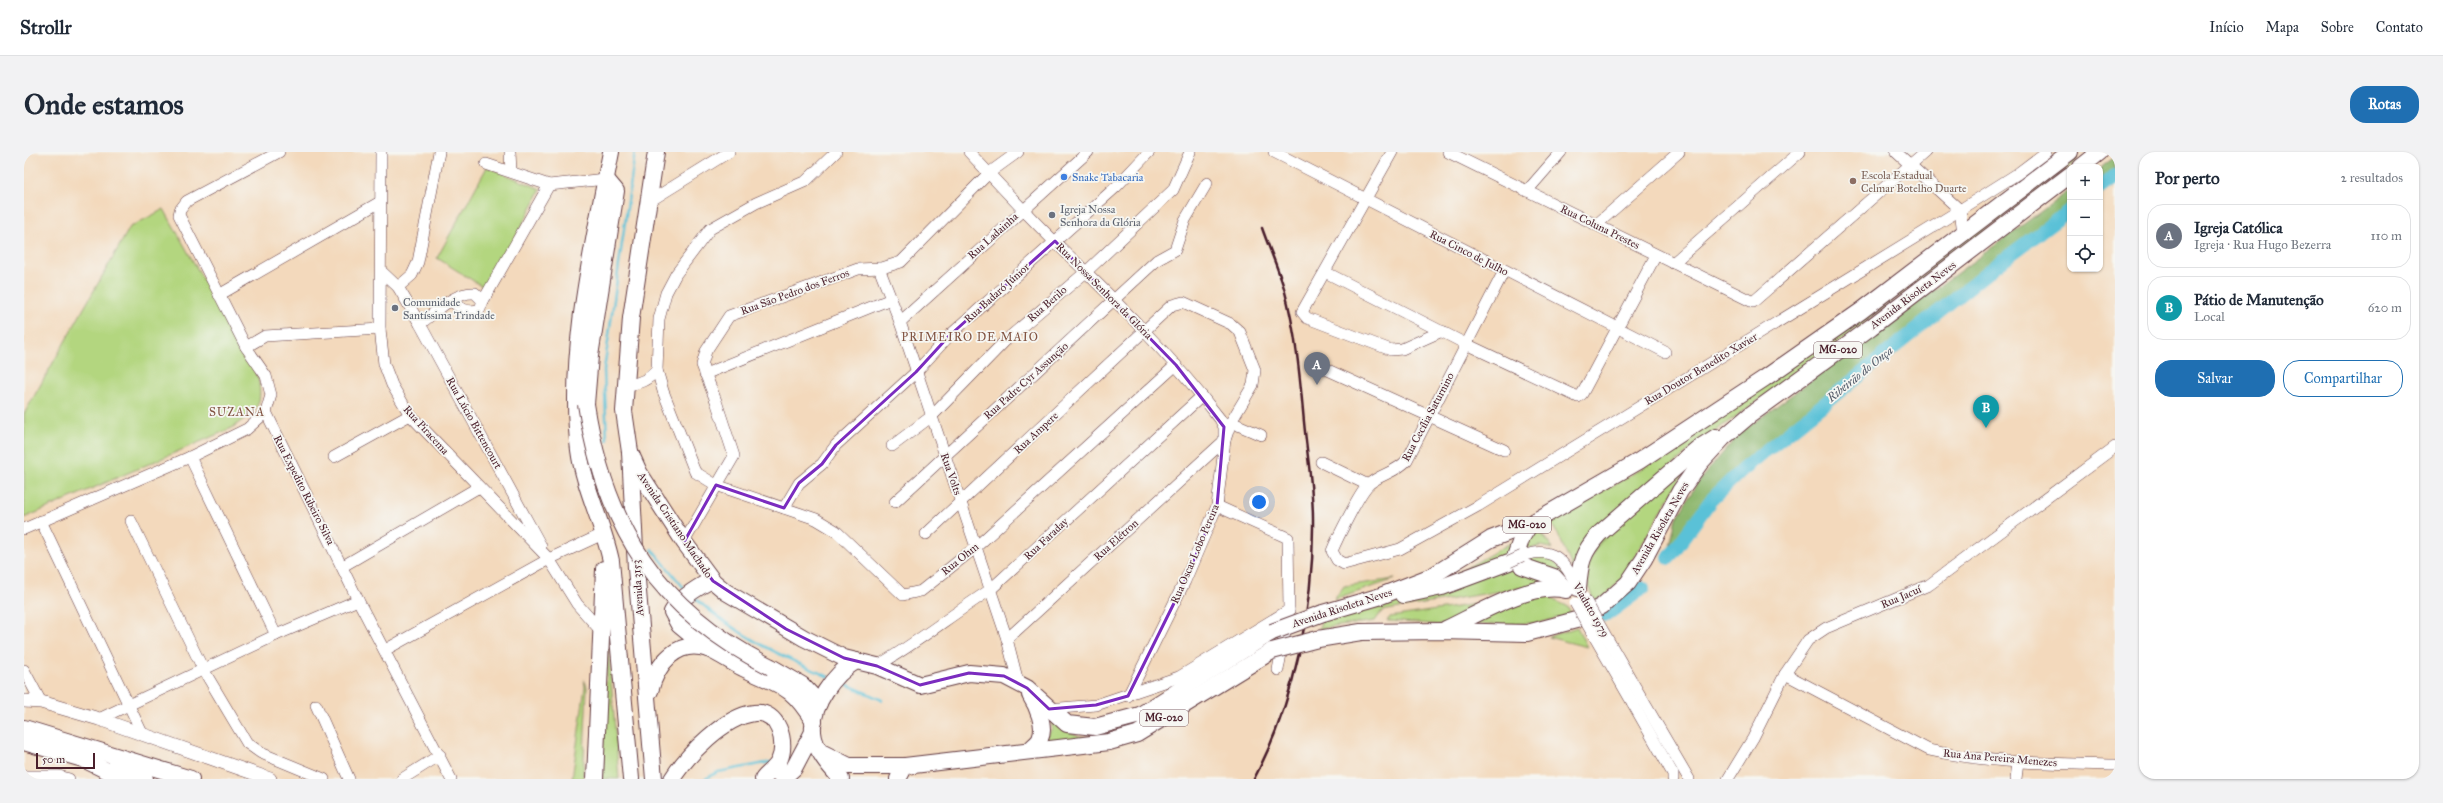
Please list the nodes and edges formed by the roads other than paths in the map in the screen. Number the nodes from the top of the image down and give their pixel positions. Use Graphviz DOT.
graph roads {
  1 [pos="279,152"];
  2 [pos="381,152"];
  3 [pos="439,152"];
  4 [pos="510,152"];
  5 [pos="611,152"];
  6 [pos="656,152"];
  7 [pos="729,152"];
  8 [pos="823,152"];
  9 [pos="836,152"];
  10 [pos="969,152"];
  11 [pos="1018,152"];
  12 [pos="1088,152"];
  13 [pos="1149,152"];
  14 [pos="1190,152"];
  15 [pos="1274,152"];
  16 [pos="1392,152"];
  17 [pos="1450,152"];
  18 [pos="1561,152"];
  19 [pos="1679,152"];
  20 [pos="1800,152"];
  21 [pos="1896,152"];
  22 [pos="1925,152"];
  23 [pos="2046,152"];
  24 [pos="2070,152"];
  25 [pos="2100,152"];
  26 [pos="486,164"];
  27 [pos="822,164"];
  28 [pos="2085,164"];
  29 [pos="1909,166"];
  30 [pos="511,172"];
  31 [pos="989,173"];
  32 [pos="2067,177"];
  33 [pos="606,179"];
  34 [pos="1207,183"];
  35 [pos="549,185"];
  36 [pos="1527,191"];
  37 [pos="1366,200"];
  38 [pos="650,201"];
  39 [pos="380,202"];
  40 [pos="1024,209"];
  41 [pos="1960,210"];
  42 [pos="1596,225"];
  43 [pos="1963,233"];
  44 [pos="1055,241"];
  45 [pos="1656,254"];
  46 [pos="1673,263"];
  47 [pos="879,268"];
  48 [pos="381,271"];
  49 [pos="1087,271"];
  50 [pos="1504,271"];
  51 [pos="1325,272"];
  52 [pos="398,287"];
  53 [pos="219,295"];
  54 [pos="891,299"];
  55 [pos="1114,300"];
  56 [pos="451,301"];
  57 [pos="484,301"];
  58 [pos="900,322"];
  59 [pos="420,324"];
  60 [pos="1617,327"];
  61 [pos="380,329"];
  62 [pos="1442,331"];
  63 [pos="1145,332"];
  64 [pos="1466,344"];
  65 [pos="246,347"];
  66 [pos="1665,352"];
  67 [pos="1176,365"];
  68 [pos="1319,366"];
  69 [pos="703,369"];
  70 [pos="657,370"];
  71 [pos="916,372"];
  72 [pos="1253,384"];
  73 [pos="626,391"];
  74 [pos="1202,396"];
  75 [pos="266,412"];
  76 [pos="410,415"];
  77 [pos="1750,415"];
  78 [pos="932,416"];
  79 [pos="1430,417"];
  80 [pos="1231,422"];
  81 [pos="1261,435"];
  82 [pos="1224,440"];
  83 [pos="892,446"];
  84 [pos="2115,447"];
  85 [pos="1504,450"];
  86 [pos="630,452"];
  87 [pos="945,455"];
  88 [pos="190,457"];
  89 [pos="334,457"];
  90 [pos="1321,462"];
  91 [pos="716,485"];
  92 [pos="1368,485"];
  93 [pos="479,487"];
  94 [pos="895,502"];
  95 [pos="961,503"];
  96 [pos="1217,506"];
  97 [pos="784,508"];
  98 [pos="41,521"];
  99 [pos="131,521"];
  100 [pos="1530,524"];
  101 [pos="24,529"];
  102 [pos="926,534"];
  103 [pos="606,537"];
  104 [pos="684,542"];
  105 [pos="976,547"];
  106 [pos="549,559"];
  107 [pos="1515,559"];
  108 [pos="342,566"];
  109 [pos="712,580"];
  110 [pos="990,590"];
  111 [pos="1576,595"];
  112 [pos="1378,597"];
  113 [pos="358,600"];
  114 [pos="1289,610"];
  115 [pos="1270,627"];
  116 [pos="1442,631"];
  117 [pos="601,632"];
  118 [pos="276,635"];
  119 [pos="1007,639"];
  120 [pos="385,650"];
  121 [pos="708,650"];
  122 [pos="856,661"];
  123 [pos="877,666"];
  124 [pos="204,669"];
  125 [pos="24,670"];
  126 [pos="1278,670"];
  127 [pos="1785,674"];
  128 [pos="1022,685"];
  129 [pos="648,696"];
  130 [pos="1128,696"];
  131 [pos="822,697"];
  132 [pos="1636,700"];
  133 [pos="24,701"];
  134 [pos="41,702"];
  135 [pos="316,705"];
  136 [pos="1096,705"];
  137 [pos="130,706"];
  138 [pos="1046,706"];
  139 [pos="99,720"];
  140 [pos="1067,724"];
  141 [pos="814,727"];
  142 [pos="24,728"];
  143 [pos="143,735"];
  144 [pos="24,742"];
  145 [pos="1036,750"];
  146 [pos="822,753"];
  147 [pos="440,755"];
  148 [pos="83,759"];
  149 [pos="2018,761"];
  150 [pos="2115,765"];
  151 [pos="901,773"];
  152 [pos="24,776"];
  153 [pos="1727,778"];
  154 [pos="68,779"];
  155 [pos="124,779"];
  156 [pos="145,779"];
  157 [pos="191,779"];
  158 [pos="270,779"];
  159 [pos="324,779"];
  160 [pos="349,779"];
  161 [pos="402,779"];
  162 [pos="451,779"];
  163 [pos="595,779"];
  164 [pos="631,779"];
  165 [pos="654,779"];
  166 [pos="672,779"];
  167 [pos="763,779"];
  168 [pos="782,779"];
  169 [pos="841,779"];
  170 [pos="1673,779"];
  171 [pos="1689,779"];
  172 [pos="2016,779"];
  1 -- 53 [label="street"];
  2 -- 39 [label="street, Rua Piracema"];
  3 -- 52 [label="street"];
  4 -- 30 [label="street"];
  5 -- 33 [label="highway"];
  6 -- 38 [label="highway"];
  7 -- 38 [label="street"];
  8 -- 27 [label="street"];
  9 -- 27 [label="street, Rua Ohm"];
  10 -- 31 [label="street, Rua Nossa Senhora da Glória"];
  11 -- 31 [label="street, Rua São Pedro dos Ferros"];
  12 -- 40 [label="street, Rua Ladainha"];
  13 -- 44 [label="street, Rua Badaró Júnior"];
  14 -- 49 [label="street, Rua Berilo"];
  15 -- 37 [label="street, Rua Cinco de Julho"];
  16 -- 37 [label="street"];
  17 -- 36 [label="street, Rua Coluna Prestes"];
  18 -- 36 [label="street"];
  19 -- 42 [label="street"];
  20 -- 46 [label="street"];
  21 -- 29 [label="street"];
  22 -- 29 [label="street"];
  23 -- 41 [label="street, Rua Doutor Benedito Xavier"];
  24 -- 43 [label="highway, Avenida Risoleta Neves / MG-020"];
  25 -- 28 [label="highway"];
  26 -- 30 [label="street"];
  27 -- 70 [label="street, Rua Ohm"];
  29 -- 41 [label="street"];
  29 -- 46 [label="street, Rua Coluna Prestes"];
  30 -- 35 [label="street"];
  31 -- 40 [label="street, Rua Nossa Senhora da Glória"];
  31 -- 47 [label="street, Rua São Pedro dos Ferros"];
  32 -- 77 [label="highway, Avenida Risoleta Neves / MG-020"];
  33 -- 35 [label="street"];
  33 -- 103 [label="highway"];
  33 -- 131 [label="highway, bridge"];
  34 -- 55 [label="street, Rua Padre Cyr Assunção"];
  35 -- 57 [label="street"];
  36 -- 42 [label="street, Rua Coluna Prestes"];
  37 -- 50 [label="street, Rua Cinco de Julho"];
  37 -- 51 [label="street"];
  38 -- 73 [label="highway"];
  39 -- 48 [label="street, Rua Piracema"];
  39 -- 53 [label="street"];
  40 -- 44 [label="street, Rua Nossa Senhora da Glória"];
  40 -- 58 [label="street, Rua Ladainha"];
  41 -- 43 [label="street"];
  41 -- 92 [label="street, Rua Doutor Benedito Xavier"];
  42 -- 45 [label="street, Rua Coluna Prestes"];
  43 -- 100 [label="highway, Avenida Risoleta Neves / MG-020"];
  44 -- 49 [label="street, Rua Nossa Senhora da Glória"];
  44 -- 71 [label="street, Rua Badaró Júnior"];
  45 -- 46 [label="street, Rua Coluna Prestes"];
  45 -- 60 [label="street"];
  47 -- 54 [label="street, Rua Volts"];
  47 -- 69 [label="street, Rua São Pedro dos Ferros"];
  48 -- 52 [label="street, Rua Lúcio Bittencourt"];
  48 -- 61 [label="street, Rua Piracema"];
  49 -- 55 [label="street, Rua Nossa Senhora da Glória"];
  49 -- 78 [label="street, Rua Berilo"];
  50 -- 60 [label="street, Rua Cinco de Julho"];
  50 -- 64 [label="street, Rua Cecília Saturnino"];
  51 -- 62 [label="street"];
  51 -- 62 [label="street"];
  52 -- 59 [label="street, Rua Lúcio Bittencourt"];
  53 -- 65 [label="street"];
  54 -- 58 [label="street, Rua Volts"];
  54 -- 69 [label="street"];
  55 -- 63 [label="street, Rua Nossa Senhora da Glória"];
  55 -- 87 [label="street, Rua Padre Cyr Assunção"];
  56 -- 57 [label="street"];
  56 -- 57 [label="street"];
  56 -- 59 [label="street"];
  58 -- 71 [label="street, Rua Volts"];
  59 -- 106 [label="street, Rua Lúcio Bittencourt"];
  60 -- 64 [label="street"];
  60 -- 66 [label="street, Rua Cinco de Julho"];
  61 -- 65 [label="street"];
  61 -- 76 [label="street, Rua Piracema"];
  62 -- 64 [label="street"];
  63 -- 67 [label="street, Rua Nossa Senhora da Glória"];
  63 -- 72 [label="street, Rua Ampere"];
  63 -- 95 [label="street, Rua Ampere"];
  64 -- 79 [label="street, Rua Cecília Saturnino"];
  65 -- 75 [label="street"];
  67 -- 74 [label="street, Rua Nossa Senhora da Glória"];
  67 -- 105 [label="street, Rua Ohm"];
  68 -- 79 [label="street"];
  69 -- 91 [label="street"];
  70 -- 73 [label="street"];
  70 -- 91 [label="street, Rua Ohm"];
  71 -- 78 [label="street, Rua Volts"];
  71 -- 97 [label="street, Rua Badaró Júnior"];
  72 -- 80 [label="street, Rua Oscar Lobo Pereira"];
  73 -- 86 [label="highway, Avenida 3153"];
  74 -- 82 [label="street, Rua Nossa Senhora da Glória"];
  74 -- 110 [label="street, Rua Faraday"];
  75 -- 88 [label="street"];
  75 -- 108 [label="street, Rua Expedito Ribeiro Silva"];
  76 -- 89 [label="street"];
  76 -- 93 [label="street, Rua Piracema"];
  77 -- 111 [label="highway"];
  77 -- 116 [label="highway, Avenida Risoleta Neves / MG-020"];
  78 -- 83 [label="street, Rua Berilo"];
  78 -- 87 [label="street, Rua Volts"];
  79 -- 85 [label="street"];
  79 -- 92 [label="street, Rua Cecília Saturnino"];
  80 -- 81 [label="street"];
  80 -- 82 [label="street, Rua Oscar Lobo Pereira"];
  82 -- 96 [label="street, Rua Oscar Lobo Pereira"];
  82 -- 119 [label="street, Rua Elétron"];
  84 -- 127 [label="street, Rua Jacuí"];
  86 -- 104 [label="highway, Avenida Cristiano Machado"];
  86 -- 129 [label="highway, Avenida 3153"];
  87 -- 94 [label="street, Rua Padre Cyr Assunção"];
  87 -- 95 [label="street, Rua Volts"];
  88 -- 98 [label="street"];
  88 -- 118 [label="street"];
  90 -- 92 [label="street"];
  91 -- 97 [label="street, Rua Ohm"];
  91 -- 104 [label="street"];
  93 -- 106 [label="street, Rua Piracema"];
  93 -- 108 [label="street"];
  95 -- 102 [label="street, Rua Ampere"];
  95 -- 105 [label="street, Rua Volts"];
  96 -- 114 [label="street"];
  96 -- 130 [label="street, Rua Oscar Lobo Pereira"];
  97 -- 105 [label="street, Rua Ohm"];
  98 -- 101 [label="street"];
  98 -- 137 [label="street"];
  99 -- 124 [label="street"];
  100 -- 111 [label="highway"];
  100 -- 112 [label="highway, Avenida Risoleta Neves / MG-020"];
  103 -- 106 [label="street"];
  103 -- 117 [label="highway"];
  103 -- 164 [label="highway"];
  104 -- 109 [label="highway, Avenida Cristiano Machado"];
  105 -- 110 [label="street, Rua Volts"];
  106 -- 117 [label="street, Rua Piracema"];
  106 -- 120 [label="street"];
  107 -- 111 [label="street, Viaduto 1979"];
  107 -- 112 [label="highway"];
  108 -- 113 [label="street, Rua Expedito Ribeiro Silva"];
  109 -- 121 [label="highway"];
  109 -- 122 [label="highway, Avenida Cristiano Machado"];
  110 -- 119 [label="street, Rua Volts"];
  110 -- 123 [label="street, Rua Faraday"];
  111 -- 116 [label="highway"];
  111 -- 132 [label="street, Viaduto 1979, bridge"];
  112 -- 115 [label="highway, Avenida Risoleta Neves / MG-020, bridge"];
  113 -- 118 [label="street"];
  113 -- 120 [label="street, Rua Expedito Ribeiro Silva"];
  114 -- 115 [label="street"];
  114 -- 126 [label="street"];
  115 -- 130 [label="street"];
  115 -- 140 [label="highway, Avenida Risoleta Neves / MG-020"];
  116 -- 145 [label="highway, Avenida Risoleta Neves / MG-020, bridge"];
  117 -- 163 [label="highway"];
  118 -- 124 [label="street"];
  119 -- 128 [label="street, Rua Volts"];
  120 -- 147 [label="street, Rua Expedito Ribeiro Silva"];
  121 -- 129 [label="highway"];
  121 -- 141 [label="highway"];
  122 -- 123 [label="highway, Avenida Cristiano Machado"];
  122 -- 131 [label="highway"];
  123 -- 128 [label="highway, Avenida Cristiano Machado"];
  124 -- 137 [label="street"];
  124 -- 159 [label="street"];
  125 -- 134 [label="street"];
  127 -- 149 [label="street, Rua Ana Pereira Menezes"];
  127 -- 153 [label="street, Rua Jacuí"];
  128 -- 138 [label="highway"];
  128 -- 145 [label="highway"];
  129 -- 165 [label="highway, Avenida 3153"];
  130 -- 136 [label="street"];
  131 -- 141 [label="highway"];
  132 -- 170 [label="street"];
  132 -- 171 [label="street"];
  133 -- 134 [label="main road"];
  134 -- 139 [label="main road"];
  135 -- 160 [label="street"];
  136 -- 138 [label="street"];
  136 -- 140 [label="street"];
  137 -- 139 [label="street"];
  137 -- 143 [label="street"];
  138 -- 140 [label="highway"];
  139 -- 143 [label="main road"];
  141 -- 146 [label="highway"];
  141 -- 168 [label="highway"];
  142 -- 157 [label="highway"];
  143 -- 158 [label="main road"];
  144 -- 148 [label="highway"];
  145 -- 151 [label="highway, MG-020"];
  146 -- 151 [label="highway, MG-020"];
  146 -- 169 [label="highway"];
  147 -- 161 [label="street"];
  147 -- 162 [label="street, Rua Expedito Ribeiro Silva"];
  148 -- 155 [label="highway"];
  148 -- 156 [label="highway"];
  149 -- 150 [label="street, Rua Ana Pereira Menezes"];
  149 -- 172 [label="street"];
  152 -- 154 [label="street"];
  166 -- 167 [label="highway"];
}
